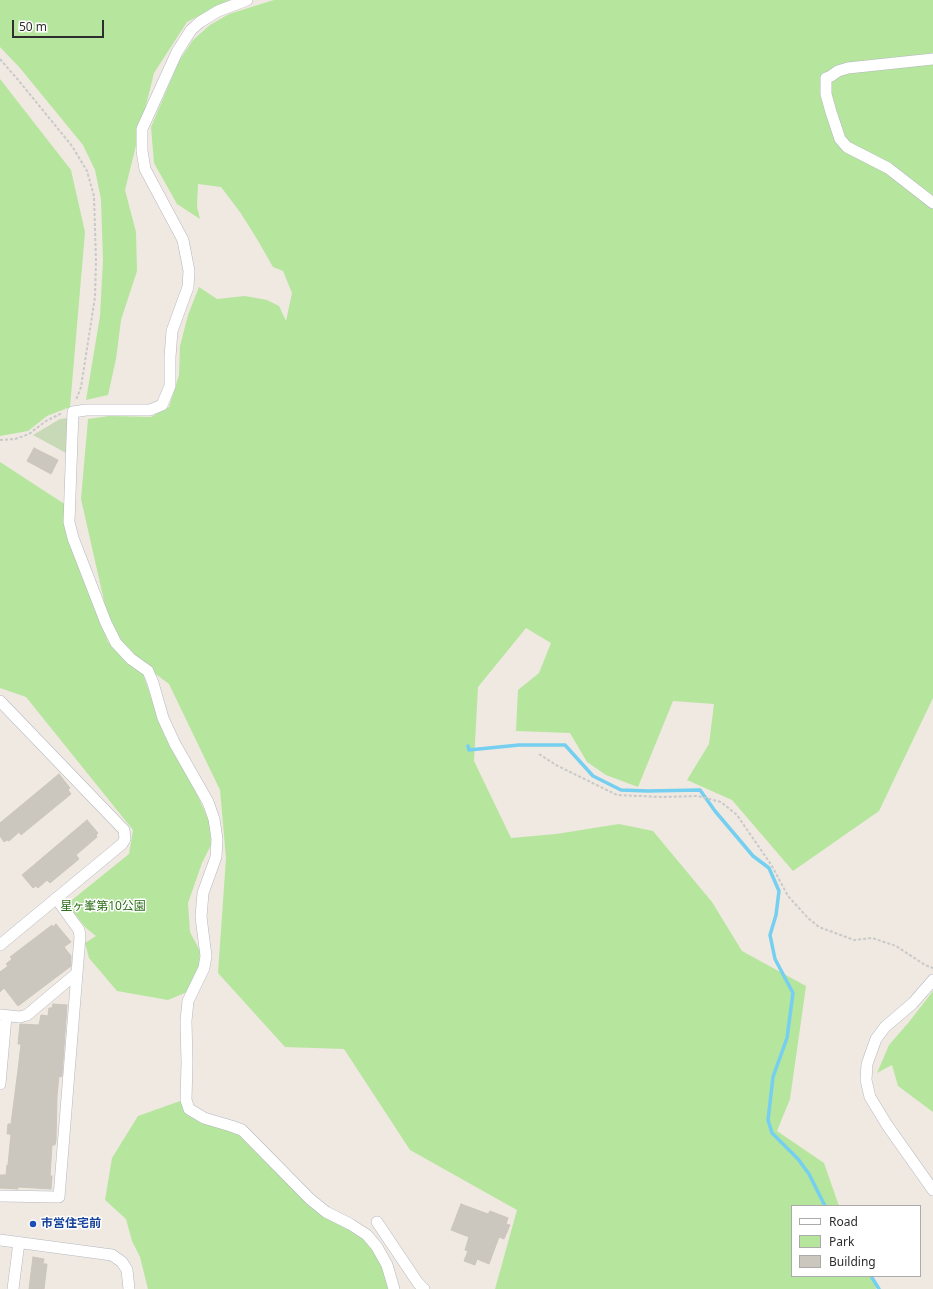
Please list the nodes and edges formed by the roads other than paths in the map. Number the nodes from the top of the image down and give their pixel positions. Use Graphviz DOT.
graph roads {
  1 [pos="247,0"];
  2 [pos="933,59"];
  3 [pos="933,203"];
  4 [pos="0,701"];
  5 [pos="56,898"];
  6 [pos="0,945"];
  7 [pos="77,973"];
  8 [pos="933,980"];
  9 [pos="3,1015"];
  10 [pos="0,1080"];
  11 [pos="0,1084"];
  12 [pos="933,1190"];
  13 [pos="0,1196"];
  14 [pos="377,1222"];
  15 [pos="0,1240"];
  16 [pos="19,1242"];
  17 [pos="13,1289"];
  18 [pos="129,1289"];
  19 [pos="394,1289"];
  20 [pos="424,1289"];
  1 -- 19 [label="street"];
  2 -- 3 [label="street"];
  4 -- 5 [label="street"];
  5 -- 6 [label="street"];
  5 -- 7 [label="street"];
  7 -- 9 [label="street"];
  7 -- 13 [label="street"];
  8 -- 12 [label="street"];
  9 -- 10 [label="street"];
  10 -- 11 [label="street"];
  14 -- 20 [label="street"];
  15 -- 16 [label="street"];
  16 -- 17 [label="street"];
  16 -- 18 [label="street"];
}
